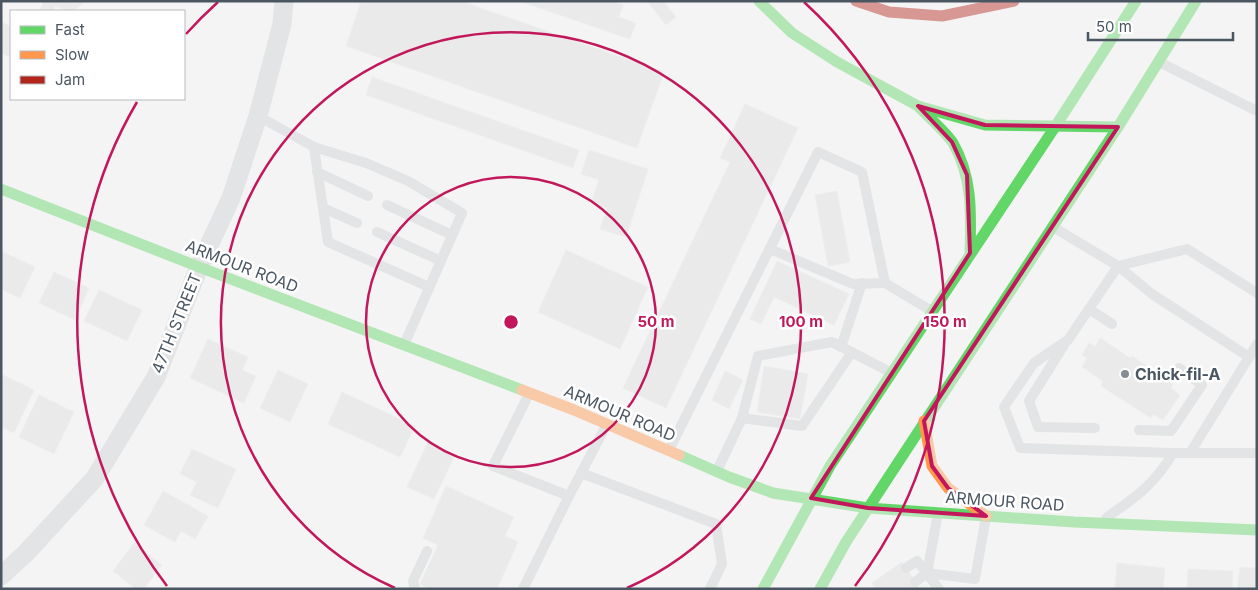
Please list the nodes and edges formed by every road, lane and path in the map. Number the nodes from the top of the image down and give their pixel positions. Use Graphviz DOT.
graph roads {
  1 [pos="284,1"];
  2 [pos="758,1"];
  3 [pos="856,1"];
  4 [pos="1014,1"];
  5 [pos="1136,1"];
  6 [pos="1196,1"];
  7 [pos="1159,62"];
  8 [pos="918,106"];
  9 [pos="1257,110"];
  10 [pos="258,116"];
  11 [pos="1056,127"];
  12 [pos="1118,127"];
  13 [pos="314,147"];
  14 [pos="318,172"];
  15 [pos="1,189"];
  16 [pos="368,196"];
  17 [pos="387,205"];
  18 [pos="323,208"];
  19 [pos="358,224"];
  20 [pos="1052,227"];
  21 [pos="377,232"];
  22 [pos="452,235"];
  23 [pos="770,249"];
  24 [pos="970,253"];
  25 [pos="441,262"];
  26 [pos="1118,266"];
  27 [pos="199,268"];
  28 [pos="862,283"];
  29 [pos="885,283"];
  30 [pos="429,287"];
  31 [pos="1257,293"];
  32 [pos="1089,309"];
  33 [pos="931,311"];
  34 [pos="1112,324"];
  35 [pos="1068,340"];
  36 [pos="1257,344"];
  37 [pos="404,346"];
  38 [pos="841,347"];
  39 [pos="852,352"];
  40 [pos="1249,357"];
  41 [pos="1179,368"];
  42 [pos="891,373"];
  43 [pos="530,393"];
  44 [pos="742,418"];
  45 [pos="924,421"];
  46 [pos="607,424"];
  47 [pos="1095,428"];
  48 [pos="1139,430"];
  49 [pos="668,451"];
  50 [pos="1173,453"];
  51 [pos="1190,453"];
  52 [pos="1257,454"];
  53 [pos="717,472"];
  54 [pos="581,473"];
  55 [pos="569,496"];
  56 [pos="811,498"];
  57 [pos="868,508"];
  58 [pos="938,513"];
  59 [pos="986,516"];
  60 [pos="1099,523"];
  61 [pos="1257,530"];
  62 [pos="427,551"];
  63 [pos="906,568"];
  64 [pos="927,573"];
  65 [pos="1,576"];
  66 [pos="915,582"];
  67 [pos="974,584"];
  68 [pos="415,589"];
  69 [pos="523,589"];
  70 [pos="710,589"];
  71 [pos="763,589"];
  72 [pos="820,589"];
  73 [pos="939,589"];
  1 -- 10 [label="street, 47TH STREET"];
  2 -- 8 [label="main road"];
  3 -- 4 [label="main road"];
  5 -- 11 [label="main road"];
  6 -- 7 [label="main road"];
  7 -- 9 [label="lane"];
  7 -- 12 [label="main road"];
  8 -- 11 [label="main road"];
  8 -- 24 [label="main road"];
  10 -- 13 [label="lane"];
  10 -- 27 [label="street, 47TH STREET"];
  11 -- 12 [label="main road"];
  11 -- 24 [label="main road"];
  12 -- 20 [label="main road"];
  13 -- 14 [label="lane"];
  13 -- 22 [label="lane"];
  14 -- 16 [label="lane"];
  14 -- 18 [label="lane"];
  15 -- 27 [label="main road, ARMOUR ROAD"];
  17 -- 22 [label="lane"];
  18 -- 19 [label="lane"];
  18 -- 30 [label="lane"];
  20 -- 26 [label="lane"];
  20 -- 45 [label="main road"];
  21 -- 25 [label="lane"];
  22 -- 25 [label="lane"];
  23 -- 28 [label="lane"];
  23 -- 29 [label="lane"];
  23 -- 49 [label="lane"];
  24 -- 33 [label="main road"];
  25 -- 30 [label="lane"];
  26 -- 31 [label="lane"];
  26 -- 32 [label="lane"];
  26 -- 40 [label="lane"];
  27 -- 37 [label="main road, ARMOUR ROAD"];
  27 -- 65 [label="street, 47TH STREET"];
  28 -- 29 [label="lane"];
  28 -- 38 [label="lane"];
  29 -- 33 [label="lane"];
  30 -- 37 [label="lane"];
  32 -- 34 [label="lane"];
  32 -- 35 [label="lane"];
  33 -- 42 [label="main road"];
  35 -- 47 [label="lane"];
  35 -- 50 [label="lane"];
  36 -- 40 [label="lane"];
  37 -- 43 [label="main road, ARMOUR ROAD"];
  38 -- 39 [label="lane"];
  38 -- 44 [label="lane"];
  39 -- 42 [label="lane"];
  39 -- 44 [label="lane"];
  40 -- 51 [label="lane"];
  41 -- 48 [label="lane"];
  42 -- 56 [label="main road"];
  43 -- 46 [label="main road, ARMOUR ROAD"];
  43 -- 55 [label="lane"];
  44 -- 53 [label="lane"];
  45 -- 57 [label="main road"];
  45 -- 59 [label="main road"];
  46 -- 49 [label="main road, ARMOUR ROAD"];
  46 -- 54 [label="lane"];
  49 -- 53 [label="main road, ARMOUR ROAD"];
  50 -- 51 [label="lane"];
  50 -- 60 [label="lane"];
  51 -- 52 [label="lane"];
  53 -- 56 [label="main road, ARMOUR ROAD"];
  54 -- 55 [label="lane"];
  54 -- 70 [label="lane"];
  55 -- 69 [label="lane"];
  56 -- 57 [label="main road, ARMOUR ROAD"];
  56 -- 71 [label="main road"];
  57 -- 58 [label="main road, ARMOUR ROAD"];
  57 -- 72 [label="main road"];
  58 -- 59 [label="main road, ARMOUR ROAD"];
  58 -- 64 [label="lane"];
  59 -- 60 [label="main road, ARMOUR ROAD"];
  59 -- 67 [label="lane"];
  60 -- 61 [label="main road, ARMOUR ROAD"];
  62 -- 68 [label="lane"];
  63 -- 64 [label="lane"];
  64 -- 66 [label="lane"];
  64 -- 67 [label="lane"];
  64 -- 73 [label="lane"];
}
